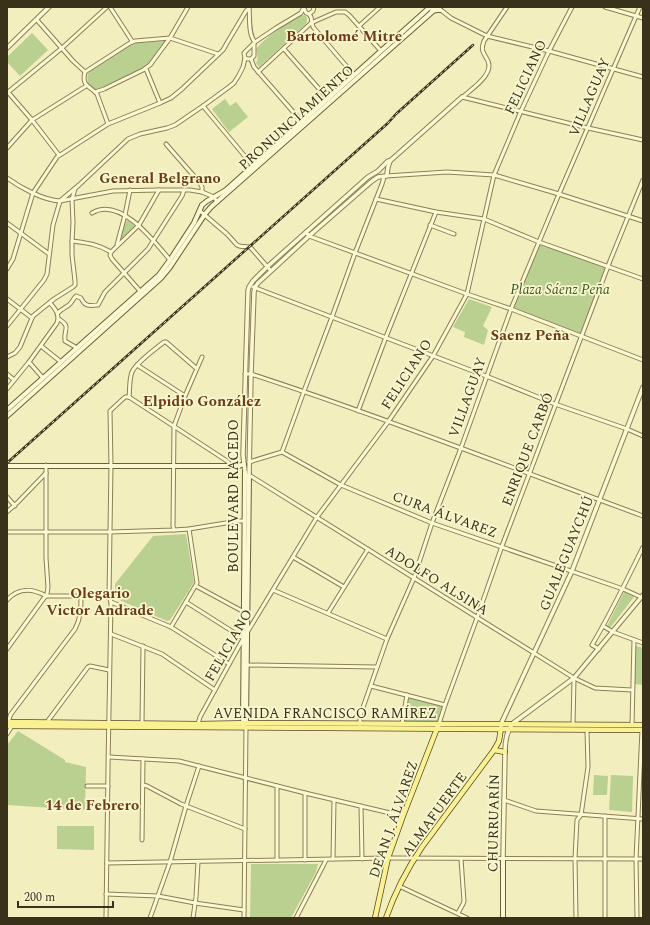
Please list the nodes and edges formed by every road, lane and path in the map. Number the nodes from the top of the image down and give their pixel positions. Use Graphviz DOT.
graph roads {
  1 [pos="49,7"];
  2 [pos="106,7"];
  3 [pos="110,7"];
  4 [pos="188,7"];
  5 [pos="314,7"];
  6 [pos="380,7"];
  7 [pos="507,7"];
  8 [pos="572,7"];
  9 [pos="604,7"];
  10 [pos="640,7"];
  11 [pos="249,8"];
  12 [pos="304,8"];
  13 [pos="435,8"];
  14 [pos="427,9"];
  15 [pos="309,14"];
  16 [pos="636,16"];
  17 [pos="643,18"];
  18 [pos="37,20"];
  19 [pos="311,23"];
  20 [pos="359,26"];
  21 [pos="487,36"];
  22 [pos="170,38"];
  23 [pos="132,42"];
  24 [pos="254,42"];
  25 [pos="7,48"];
  26 [pos="62,48"];
  27 [pos="284,49"];
  28 [pos="248,50"];
  29 [pos="381,51"];
  30 [pos="549,51"];
  31 [pos="254,52"];
  32 [pos="218,54"];
  33 [pos="246,58"];
  34 [pos="251,59"];
  35 [pos="146,68"];
  36 [pos="613,69"];
  37 [pos="85,72"];
  38 [pos="258,72"];
  39 [pos="354,75"];
  40 [pos="643,77"];
  41 [pos="86,86"];
  42 [pos="7,92"];
  43 [pos="95,92"];
  44 [pos="462,97"];
  45 [pos="328,99"];
  46 [pos="160,103"];
  47 [pos="203,106"];
  48 [pos="521,111"];
  49 [pos="32,120"];
  50 [pos="302,122"];
  51 [pos="108,124"];
  52 [pos="588,128"];
  53 [pos="643,140"];
  54 [pos="166,144"];
  55 [pos="7,148"];
  56 [pos="59,155"];
  57 [pos="390,161"];
  58 [pos="253,166"];
  59 [pos="380,169"];
  60 [pos="387,171"];
  61 [pos="494,175"];
  62 [pos="384,177"];
  63 [pos="7,178"];
  64 [pos="643,180"];
  65 [pos="75,189"];
  66 [pos="130,190"];
  67 [pos="159,190"];
  68 [pos="184,190"];
  69 [pos="202,192"];
  70 [pos="33,193"];
  71 [pos="559,194"];
  72 [pos="214,197"];
  73 [pos="72,199"];
  74 [pos="376,199"];
  75 [pos="60,201"];
  76 [pos="217,202"];
  77 [pos="200,211"];
  78 [pos="436,212"];
  79 [pos="92,214"];
  80 [pos="205,214"];
  81 [pos="125,215"];
  82 [pos="629,216"];
  83 [pos="484,219"];
  84 [pos="643,221"];
  85 [pos="7,223"];
  86 [pos="139,225"];
  87 [pos="430,225"];
  88 [pos="306,232"];
  89 [pos="21,234"];
  90 [pos="454,234"];
  91 [pos="308,236"];
  92 [pos="72,241"];
  93 [pos="154,241"];
  94 [pos="539,242"];
  95 [pos="116,247"];
  96 [pos="110,253"];
  97 [pos="355,253"];
  98 [pos="49,254"];
  99 [pos="170,260"];
  100 [pos="608,266"];
  101 [pos="267,267"];
  102 [pos="7,269"];
  103 [pos="271,271"];
  104 [pos="124,272"];
  105 [pos="411,274"];
  106 [pos="643,279"];
  107 [pos="250,285"];
  108 [pos="255,288"];
  109 [pos="140,291"];
  110 [pos="467,294"];
  111 [pos="7,299"];
  112 [pos="50,302"];
  113 [pos="511,309"];
  114 [pos="21,310"];
  115 [pos="58,313"];
  116 [pos="32,318"];
  117 [pos="332,318"];
  118 [pos="59,319"];
  119 [pos="7,326"];
  120 [pos="386,337"];
  121 [pos="581,337"];
  122 [pos="41,346"];
  123 [pos="77,348"];
  124 [pos="433,356"];
  125 [pos="7,357"];
  126 [pos="202,357"];
  127 [pos="643,360"];
  128 [pos="29,362"];
  129 [pos="61,362"];
  130 [pos="137,365"];
  131 [pos="196,368"];
  132 [pos="7,374"];
  133 [pos="245,374"];
  134 [pos="251,374"];
  135 [pos="486,376"];
  136 [pos="43,378"];
  137 [pos="14,380"];
  138 [pos="643,386"];
  139 [pos="7,389"];
  140 [pos="304,392"];
  141 [pos="185,396"];
  142 [pos="128,397"];
  143 [pos="555,404"];
  144 [pos="7,409"];
  145 [pos="358,411"];
  146 [pos="7,416"];
  147 [pos="388,422"];
  148 [pos="174,426"];
  149 [pos="627,429"];
  150 [pos="643,436"];
  151 [pos="461,448"];
  152 [pos="282,452"];
  153 [pos="249,462"];
  154 [pos="244,464"];
  155 [pos="8,466"];
  156 [pos="46,466"];
  157 [pos="111,466"];
  158 [pos="173,466"];
  159 [pos="230,466"];
  160 [pos="239,466"];
  161 [pos="245,472"];
  162 [pos="46,473"];
  163 [pos="529,474"];
  164 [pos="249,475"];
  165 [pos="341,485"];
  166 [pos="7,497"];
  167 [pos="599,500"];
  168 [pos="15,506"];
  169 [pos="7,512"];
  170 [pos="643,516"];
  171 [pos="317,517"];
  172 [pos="244,521"];
  173 [pos="432,522"];
  174 [pos="189,529"];
  175 [pos="174,530"];
  176 [pos="7,532"];
  177 [pos="46,532"];
  178 [pos="110,532"];
  179 [pos="502,546"];
  180 [pos="643,547"];
  181 [pos="368,549"];
  182 [pos="293,557"];
  183 [pos="572,571"];
  184 [pos="414,578"];
  185 [pos="196,586"];
  186 [pos="344,587"];
  187 [pos="623,589"];
  188 [pos="273,590"];
  189 [pos="46,596"];
  190 [pos="81,596"];
  191 [pos="109,596"];
  192 [pos="642,596"];
  193 [pos="7,600"];
  194 [pos="111,602"];
  195 [pos="186,602"];
  196 [pos="244,612"];
  197 [pos="328,613"];
  198 [pos="477,618"];
  199 [pos="604,626"];
  200 [pos="171,627"];
  201 [pos="248,631"];
  202 [pos="613,632"];
  203 [pos="110,634"];
  204 [pos="244,637"];
  205 [pos="386,639"];
  206 [pos="634,640"];
  207 [pos="643,644"];
  208 [pos="142,646"];
  209 [pos="7,649"];
  210 [pos="599,649"];
  211 [pos="534,654"];
  212 [pos="229,664"];
  213 [pos="247,665"];
  214 [pos="377,667"];
  215 [pos="109,670"];
  216 [pos="574,678"];
  217 [pos="370,686"];
  218 [pos="215,690"];
  219 [pos="632,690"];
  220 [pos="407,695"];
  221 [pos="445,705"];
  222 [pos="47,722"];
  223 [pos="142,723"];
  224 [pos="8,724"];
  225 [pos="198,724"];
  226 [pos="360,724"];
  227 [pos="402,724"];
  228 [pos="512,724"];
  229 [pos="108,725"];
  230 [pos="244,725"];
  231 [pos="632,725"];
  232 [pos="438,726"];
  233 [pos="501,727"];
  234 [pos="573,727"];
  235 [pos="643,728"];
  236 [pos="508,729"];
  237 [pos="587,729"];
  238 [pos="7,734"];
  239 [pos="494,750"];
  240 [pos="504,752"];
  241 [pos="109,757"];
  242 [pos="143,759"];
  243 [pos="199,766"];
  244 [pos="642,770"];
  245 [pos="245,778"];
  246 [pos="143,785"];
  247 [pos="86,786"];
  248 [pos="108,786"];
  249 [pos="277,786"];
  250 [pos="305,793"];
  251 [pos="334,800"];
  252 [pos="504,800"];
  253 [pos="186,806"];
  254 [pos="361,806"];
  255 [pos="582,815"];
  256 [pos="403,816"];
  257 [pos="605,816"];
  258 [pos="638,818"];
  259 [pos="643,819"];
  260 [pos="245,830"];
  261 [pos="142,840"];
  262 [pos="388,858"];
  263 [pos="414,858"];
  264 [pos="503,858"];
  265 [pos="575,858"];
  266 [pos="333,859"];
  267 [pos="362,859"];
  268 [pos="461,859"];
  269 [pos="604,859"];
  270 [pos="636,859"];
  271 [pos="643,859"];
  272 [pos="245,860"];
  273 [pos="277,860"];
  274 [pos="305,860"];
  275 [pos="326,860"];
  276 [pos="170,862"];
  277 [pos="198,862"];
  278 [pos="107,863"];
  279 [pos="399,886"];
  280 [pos="106,894"];
  281 [pos="158,896"];
  282 [pos="195,903"];
  283 [pos="244,910"];
  284 [pos="458,913"];
  285 [pos="106,918"];
  286 [pos="150,918"];
  287 [pos="193,918"];
  288 [pos="244,918"];
  289 [pos="296,918"];
  290 [pos="375,918"];
  291 [pos="386,918"];
  292 [pos="467,918"];
  293 [pos="504,918"];
  294 [pos="576,918"];
  295 [pos="605,918"];
  296 [pos="637,918"];
  1 -- 18 [label="street"];
  2 -- 26 [label="street"];
  3 -- 23 [label="street"];
  4 -- 22 [label="street"];
  5 -- 15 [label="street"];
  6 -- 20 [label="street"];
  7 -- 21 [label="street"];
  8 -- 30 [label="street, FELICIANO"];
  9 -- 16 [label="street"];
  10 -- 16 [label="street, VILLAGUAY"];
  11 -- 24 [label="street"];
  11 -- 32 [label="street"];
  12 -- 15 [label="street"];
  12 -- 24 [label="street"];
  13 -- 14 [label="main road, PRONUNCIAMIENTO"];
  13 -- 21 [label="street"];
  13 -- 76 [label="main road, PRONUNCIAMIENTO"];
  14 -- 29 [label="main road, PRONUNCIAMIENTO"];
  15 -- 19 [label="street"];
  16 -- 17 [label="street"];
  16 -- 36 [label="street, VILLAGUAY"];
  18 -- 25 [label="street"];
  18 -- 26 [label="street"];
  19 -- 20 [label="street"];
  19 -- 27 [label="street"];
  19 -- 39 [label="street"];
  20 -- 29 [label="street"];
  21 -- 30 [label="street"];
  21 -- 44 [label="street"];
  22 -- 23 [label="street"];
  22 -- 32 [label="street"];
  22 -- 35 [label="street"];
  23 -- 37 [label="street"];
  24 -- 28 [label="street"];
  24 -- 31 [label="street"];
  26 -- 37 [label="street"];
  26 -- 42 [label="street"];
  27 -- 38 [label="street"];
  27 -- 45 [label="street"];
  28 -- 31 [label="street"];
  28 -- 33 [label="street"];
  29 -- 39 [label="main road, PRONUNCIAMIENTO"];
  30 -- 36 [label="street"];
  30 -- 48 [label="street, FELICIANO"];
  31 -- 34 [label="street"];
  32 -- 46 [label="street"];
  33 -- 34 [label="street"];
  33 -- 47 [label="street"];
  34 -- 38 [label="street"];
  35 -- 43 [label="street"];
  35 -- 46 [label="street"];
  36 -- 40 [label="street"];
  36 -- 52 [label="street, VILLAGUAY"];
  37 -- 41 [label="street"];
  38 -- 50 [label="street"];
  39 -- 45 [label="main road, PRONUNCIAMIENTO"];
  41 -- 43 [label="street"];
  41 -- 49 [label="street"];
  42 -- 49 [label="street"];
  43 -- 51 [label="street"];
  44 -- 48 [label="street"];
  44 -- 57 [label="street"];
  45 -- 50 [label="main road, PRONUNCIAMIENTO"];
  46 -- 51 [label="street"];
  47 -- 58 [label="street"];
  47 -- 65 [label="street"];
  48 -- 52 [label="street"];
  48 -- 61 [label="street, FELICIANO"];
  49 -- 55 [label="street"];
  49 -- 56 [label="street"];
  50 -- 58 [label="main road, PRONUNCIAMIENTO"];
  51 -- 56 [label="street"];
  52 -- 53 [label="street"];
  52 -- 71 [label="street, VILLAGUAY"];
  54 -- 69 [label="street"];
  56 -- 70 [label="street"];
  57 -- 59 [label="street"];
  57 -- 60 [label="street"];
  58 -- 72 [label="main road, PRONUNCIAMIENTO"];
  59 -- 60 [label="street"];
  59 -- 62 [label="street"];
  59 -- 88 [label="street"];
  60 -- 62 [label="street"];
  61 -- 62 [label="street"];
  61 -- 71 [label="street"];
  61 -- 83 [label="street, FELICIANO"];
  62 -- 74 [label="street"];
  62 -- 91 [label="street"];
  63 -- 70 [label="street"];
  64 -- 82 [label="street, ENRIQUE CARBÓ"];
  65 -- 73 [label="street"];
  65 -- 75 [label="street"];
  66 -- 67 [label="street"];
  66 -- 73 [label="street"];
  66 -- 81 [label="street"];
  67 -- 68 [label="street"];
  67 -- 86 [label="street"];
  68 -- 69 [label="street"];
  68 -- 93 [label="street"];
  69 -- 72 [label="street"];
  70 -- 75 [label="street"];
  70 -- 89 [label="street"];
  71 -- 82 [label="street"];
  71 -- 94 [label="street, VILLAGUAY"];
  72 -- 76 [label="street"];
  72 -- 77 [label="main road, PRONUNCIAMIENTO"];
  73 -- 75 [label="street"];
  73 -- 92 [label="street"];
  74 -- 78 [label="street"];
  74 -- 97 [label="street"];
  75 -- 98 [label="street"];
  76 -- 80 [label="main road, PRONUNCIAMIENTO"];
  77 -- 80 [label="street"];
  77 -- 99 [label="main road, PRONUNCIAMIENTO"];
  78 -- 83 [label="street"];
  78 -- 87 [label="street"];
  79 -- 81 [label="street"];
  80 -- 101 [label="street"];
  80 -- 146 [label="main road, PRONUNCIAMIENTO"];
  81 -- 86 [label="street"];
  81 -- 95 [label="street"];
  82 -- 84 [label="street"];
  82 -- 100 [label="street, ENRIQUE CARBÓ"];
  83 -- 94 [label="street"];
  83 -- 110 [label="street, FELICIANO"];
  85 -- 89 [label="street"];
  86 -- 93 [label="street"];
  86 -- 95 [label="street"];
  87 -- 90 [label="street"];
  87 -- 105 [label="street"];
  88 -- 91 [label="street"];
  88 -- 101 [label="street"];
  89 -- 98 [label="street"];
  89 -- 102 [label="street"];
  91 -- 97 [label="street"];
  91 -- 103 [label="street"];
  92 -- 96 [label="street"];
  92 -- 112 [label="street"];
  93 -- 99 [label="street"];
  93 -- 104 [label="street"];
  94 -- 100 [label="street"];
  94 -- 113 [label="street, VILLAGUAY"];
  95 -- 96 [label="street"];
  96 -- 104 [label="street"];
  97 -- 105 [label="street"];
  97 -- 117 [label="street"];
  98 -- 114 [label="street"];
  99 -- 109 [label="main road, PRONUNCIAMIENTO"];
  100 -- 106 [label="street"];
  100 -- 121 [label="street, ENRIQUE CARBÓ"];
  101 -- 103 [label="street"];
  101 -- 107 [label="street"];
  103 -- 108 [label="street"];
  104 -- 109 [label="street"];
  104 -- 115 [label="street"];
  105 -- 110 [label="street"];
  105 -- 120 [label="street"];
  107 -- 108 [label="street"];
  107 -- 133 [label="street, BOULEVARD RACEDO"];
  108 -- 117 [label="street"];
  108 -- 134 [label="street, BOULEVARD RACEDO"];
  109 -- 123 [label="main road, PRONUNCIAMIENTO"];
  110 -- 113 [label="street"];
  110 -- 124 [label="street, FELICIANO"];
  111 -- 114 [label="street"];
  112 -- 115 [label="street"];
  112 -- 116 [label="street"];
  113 -- 121 [label="street"];
  113 -- 135 [label="street, VILLAGUAY"];
  114 -- 116 [label="street"];
  114 -- 119 [label="street"];
  115 -- 118 [label="street"];
  116 -- 125 [label="street"];
  117 -- 120 [label="street"];
  117 -- 140 [label="street"];
  118 -- 122 [label="street"];
  118 -- 123 [label="street"];
  120 -- 124 [label="street"];
  120 -- 145 [label="street"];
  121 -- 127 [label="street"];
  121 -- 143 [label="street, ENRIQUE CARBÓ"];
  122 -- 128 [label="street"];
  122 -- 129 [label="street"];
  123 -- 129 [label="main road, PRONUNCIAMIENTO"];
  124 -- 135 [label="street"];
  124 -- 147 [label="street, FELICIANO"];
  126 -- 131 [label="street"];
  128 -- 136 [label="street"];
  128 -- 137 [label="street"];
  129 -- 136 [label="main road, PRONUNCIAMIENTO"];
  130 -- 131 [label="street"];
  130 -- 141 [label="street"];
  130 -- 142 [label="street"];
  131 -- 141 [label="street"];
  132 -- 137 [label="street"];
  133 -- 134 [label="street"];
  133 -- 154 [label="street, BOULEVARD RACEDO"];
  134 -- 140 [label="street"];
  134 -- 153 [label="street, BOULEVARD RACEDO"];
  135 -- 143 [label="street"];
  135 -- 151 [label="street, VILLAGUAY"];
  136 -- 144 [label="main road, PRONUNCIAMIENTO"];
  137 -- 139 [label="street"];
  138 -- 149 [label="street, GUALEGUAYCHÚ"];
  140 -- 145 [label="street"];
  140 -- 152 [label="street"];
  141 -- 148 [label="street"];
  142 -- 148 [label="street"];
  142 -- 157 [label="street"];
  143 -- 149 [label="street"];
  143 -- 163 [label="street, ENRIQUE CARBÓ"];
  145 -- 147 [label="street"];
  147 -- 151 [label="street"];
  147 -- 165 [label="street, FELICIANO"];
  148 -- 158 [label="street"];
  148 -- 159 [label="street"];
  149 -- 150 [label="street"];
  149 -- 167 [label="street, GUALEGUAYCHÚ"];
  151 -- 163 [label="street"];
  151 -- 173 [label="street, VILLAGUAY"];
  152 -- 153 [label="street"];
  152 -- 165 [label="street, CURA ÁLVAREZ"];
  153 -- 154 [label="street"];
  153 -- 164 [label="street, BOULEVARD RACEDO"];
  154 -- 160 [label="main road"];
  154 -- 161 [label="street, BOULEVARD RACEDO"];
  155 -- 156 [label="main road"];
  156 -- 157 [label="main road"];
  156 -- 162 [label="street"];
  157 -- 158 [label="main road"];
  157 -- 178 [label="street"];
  158 -- 159 [label="main road"];
  158 -- 175 [label="street"];
  159 -- 160 [label="main road"];
  160 -- 161 [label="street, ADOLFO ALSINA"];
  161 -- 164 [label="street, ADOLFO ALSINA"];
  161 -- 172 [label="main road, BOULEVARD RACEDO"];
  162 -- 168 [label="street"];
  162 -- 177 [label="street"];
  163 -- 167 [label="street"];
  163 -- 179 [label="street, ENRIQUE CARBÓ"];
  164 -- 171 [label="street, ADOLFO ALSINA"];
  164 -- 201 [label="main road, BOULEVARD RACEDO"];
  165 -- 171 [label="street, FELICIANO"];
  165 -- 173 [label="street, CURA ÁLVAREZ"];
  166 -- 168 [label="street"];
  167 -- 170 [label="street"];
  167 -- 183 [label="street, GUALEGUAYCHÚ"];
  168 -- 169 [label="street"];
  171 -- 181 [label="street, ADOLFO ALSINA"];
  171 -- 182 [label="street, FELICIANO"];
  172 -- 174 [label="street"];
  172 -- 196 [label="main road, BOULEVARD RACEDO"];
  173 -- 179 [label="street, CURA ÁLVAREZ"];
  173 -- 184 [label="street, VILLAGUAY"];
  174 -- 175 [label="street"];
  174 -- 185 [label="street"];
  175 -- 178 [label="street"];
  176 -- 177 [label="street"];
  177 -- 178 [label="street"];
  177 -- 189 [label="street"];
  178 -- 191 [label="street"];
  179 -- 183 [label="street, CURA ÁLVAREZ"];
  179 -- 198 [label="street, ENRIQUE CARBÓ"];
  180 -- 187 [label="street"];
  181 -- 184 [label="street, ADOLFO ALSINA"];
  181 -- 186 [label="street"];
  182 -- 186 [label="street"];
  182 -- 188 [label="street, FELICIANO"];
  183 -- 187 [label="street, CURA ÁLVAREZ"];
  183 -- 211 [label="street, GUALEGUAYCHÚ"];
  184 -- 198 [label="street, ADOLFO ALSINA"];
  184 -- 205 [label="street, VILLAGUAY"];
  185 -- 195 [label="street"];
  185 -- 196 [label="street"];
  186 -- 197 [label="street"];
  187 -- 192 [label="street, CURA ÁLVAREZ"];
  187 -- 199 [label="street"];
  188 -- 197 [label="street"];
  188 -- 201 [label="street, FELICIANO"];
  189 -- 190 [label="street"];
  189 -- 193 [label="street"];
  189 -- 209 [label="street"];
  190 -- 191 [label="street"];
  190 -- 224 [label="street"];
  191 -- 194 [label="street"];
  192 -- 202 [label="street"];
  194 -- 200 [label="street"];
  194 -- 203 [label="street"];
  195 -- 200 [label="street"];
  195 -- 204 [label="street"];
  196 -- 204 [label="main road, BOULEVARD RACEDO"];
  197 -- 205 [label="street"];
  198 -- 211 [label="street, ADOLFO ALSINA"];
  198 -- 221 [label="street, ENRIQUE CARBÓ"];
  199 -- 202 [label="street"];
  199 -- 210 [label="street"];
  200 -- 212 [label="street"];
  201 -- 204 [label="street, FELICIANO"];
  201 -- 213 [label="main road, BOULEVARD RACEDO"];
  202 -- 206 [label="street"];
  202 -- 210 [label="street"];
  203 -- 208 [label="street"];
  203 -- 215 [label="street"];
  204 -- 212 [label="street, FELICIANO"];
  204 -- 230 [label="main road, BOULEVARD RACEDO"];
  205 -- 214 [label="street, VILLAGUAY"];
  206 -- 207 [label="street"];
  206 -- 219 [label="street"];
  208 -- 218 [label="street"];
  208 -- 223 [label="street"];
  210 -- 216 [label="street"];
  211 -- 216 [label="street, ADOLFO ALSINA"];
  211 -- 233 [label="street, GUALEGUAYCHÚ"];
  212 -- 218 [label="street, FELICIANO"];
  213 -- 214 [label="street"];
  213 -- 230 [label="main road, BOULEVARD RACEDO"];
  214 -- 217 [label="street, VILLAGUAY"];
  215 -- 222 [label="street"];
  215 -- 229 [label="street"];
  216 -- 219 [label="street, ADOLFO ALSINA"];
  216 -- 228 [label="street"];
  216 -- 234 [label="street"];
  217 -- 220 [label="street"];
  217 -- 226 [label="street, VILLAGUAY"];
  218 -- 225 [label="street, FELICIANO"];
  219 -- 231 [label="street"];
  220 -- 221 [label="street"];
  220 -- 227 [label="street"];
  221 -- 232 [label="street, ENRIQUE CARBÓ"];
  222 -- 224 [label="main road, AVENIDA FRANCISCO RAMÍREZ"];
  222 -- 229 [label="main road, AVENIDA FRANCISCO RAMÍREZ"];
  223 -- 225 [label="main road, AVENIDA FRANCISCO RAMÍREZ"];
  223 -- 229 [label="main road, AVENIDA FRANCISCO RAMÍREZ"];
  224 -- 229 [label="main road, AVENIDA FRANCISCO RAMÍREZ"];
  224 -- 238 [label="street"];
  225 -- 230 [label="main road, AVENIDA FRANCISCO RAMÍREZ"];
  226 -- 227 [label="main road, AVENIDA FRANCISCO RAMÍREZ"];
  226 -- 230 [label="main road, AVENIDA FRANCISCO RAMÍREZ"];
  227 -- 232 [label="main road, AVENIDA FRANCISCO RAMÍREZ"];
  228 -- 233 [label="main road, AVENIDA FRANCISCO RAMÍREZ"];
  228 -- 234 [label="main road, AVENIDA FRANCISCO RAMÍREZ"];
  228 -- 236 [label="street"];
  229 -- 230 [label="main road, AVENIDA FRANCISCO RAMÍREZ"];
  229 -- 241 [label="street"];
  230 -- 232 [label="main road, AVENIDA FRANCISCO RAMÍREZ"];
  230 -- 245 [label="street"];
  231 -- 234 [label="main road, AVENIDA FRANCISCO RAMÍREZ"];
  231 -- 235 [label="main road, AVENIDA FRANCISCO RAMÍREZ"];
  232 -- 233 [label="main road, AVENIDA FRANCISCO RAMÍREZ"];
  232 -- 256 [label="main road, DEAN J. ÁLVAREZ"];
  233 -- 236 [label="main road, AVENIDA FRANCISCO RAMÍREZ"];
  233 -- 239 [label="main road, ALMAFUERTE"];
  234 -- 236 [label="main road, AVENIDA FRANCISCO RAMÍREZ"];
  234 -- 237 [label="main road, AVENIDA FRANCISCO RAMÍREZ"];
  235 -- 237 [label="main road, AVENIDA FRANCISCO RAMÍREZ"];
  235 -- 244 [label="street"];
  236 -- 240 [label="street, CHURRUARÍN"];
  237 -- 255 [label="street"];
  239 -- 240 [label="main road"];
  239 -- 263 [label="main road, ALMAFUERTE"];
  240 -- 252 [label="street, CHURRUARÍN"];
  241 -- 242 [label="street"];
  241 -- 248 [label="street"];
  242 -- 243 [label="street"];
  242 -- 246 [label="street"];
  243 -- 245 [label="street"];
  243 -- 253 [label="street"];
  244 -- 258 [label="street"];
  245 -- 249 [label="street"];
  245 -- 260 [label="street"];
  246 -- 253 [label="street"];
  246 -- 261 [label="street"];
  247 -- 248 [label="street"];
  248 -- 278 [label="street"];
  249 -- 250 [label="street"];
  249 -- 273 [label="street"];
  250 -- 251 [label="street"];
  250 -- 274 [label="street"];
  251 -- 254 [label="street"];
  251 -- 266 [label="street"];
  252 -- 255 [label="street"];
  252 -- 264 [label="street, CHURRUARÍN"];
  253 -- 260 [label="street"];
  253 -- 276 [label="street"];
  254 -- 256 [label="street"];
  254 -- 267 [label="street"];
  255 -- 257 [label="street"];
  255 -- 265 [label="street"];
  256 -- 262 [label="main road, DEAN J. ÁLVAREZ"];
  257 -- 258 [label="street"];
  257 -- 269 [label="street"];
  258 -- 259 [label="street"];
  258 -- 270 [label="street"];
  260 -- 272 [label="street"];
  262 -- 263 [label="street"];
  262 -- 267 [label="street"];
  262 -- 290 [label="main road, DEAN J. ÁLVAREZ"];
  263 -- 268 [label="street"];
  263 -- 279 [label="main road, ALMAFUERTE"];
  264 -- 265 [label="street"];
  264 -- 268 [label="street"];
  264 -- 293 [label="main road, CHURRUARÍN"];
  265 -- 269 [label="street"];
  265 -- 294 [label="street"];
  266 -- 267 [label="street"];
  266 -- 275 [label="street"];
  268 -- 284 [label="street"];
  269 -- 270 [label="street"];
  269 -- 295 [label="street"];
  270 -- 271 [label="street"];
  270 -- 296 [label="street"];
  272 -- 273 [label="street"];
  272 -- 277 [label="street"];
  272 -- 283 [label="street"];
  273 -- 274 [label="street"];
  274 -- 275 [label="street"];
  275 -- 289 [label="street"];
  276 -- 277 [label="street"];
  276 -- 278 [label="street"];
  276 -- 281 [label="street"];
  277 -- 282 [label="street"];
  278 -- 280 [label="street"];
  279 -- 284 [label="street"];
  279 -- 291 [label="main road, ALMAFUERTE"];
  280 -- 281 [label="street"];
  280 -- 285 [label="street"];
  281 -- 282 [label="street"];
  281 -- 286 [label="street"];
  282 -- 283 [label="street"];
  282 -- 287 [label="street"];
  283 -- 288 [label="street"];
  284 -- 292 [label="street"];
}
